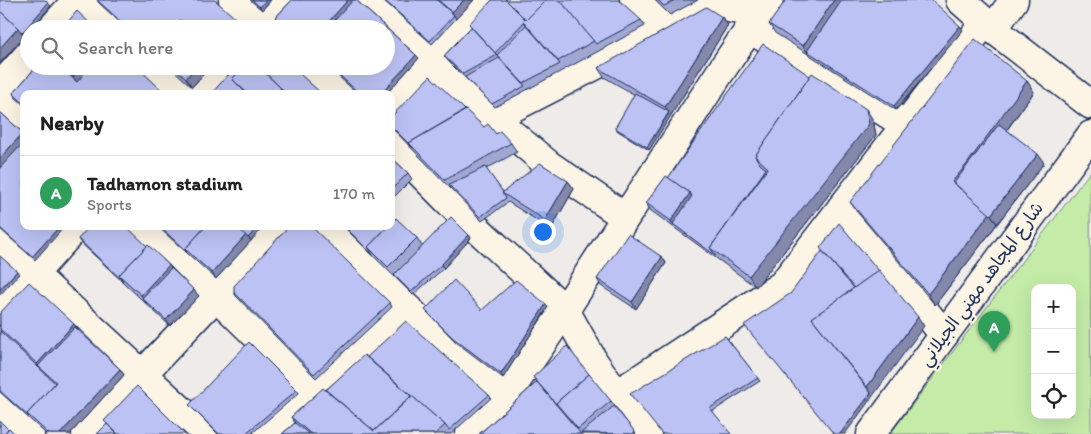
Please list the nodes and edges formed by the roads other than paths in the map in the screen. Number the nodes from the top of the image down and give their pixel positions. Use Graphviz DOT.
graph roads {
  1 [pos="233,0"];
  2 [pos="286,0"];
  3 [pos="370,0"];
  4 [pos="491,0"];
  5 [pos="634,0"];
  6 [pos="960,0"];
  7 [pos="1014,0"];
  8 [pos="72,2"];
  9 [pos="760,14"];
  10 [pos="58,20"];
  11 [pos="100,20"];
  12 [pos="254,20"];
  13 [pos="270,20"];
  14 [pos="391,20"];
  15 [pos="395,24"];
  16 [pos="989,26"];
  17 [pos="665,30"];
  18 [pos="434,61"];
  19 [pos="20,64"];
  20 [pos="164,75"];
  21 [pos="215,75"];
  22 [pos="318,75"];
  23 [pos="0,86"];
  24 [pos="180,90"];
  25 [pos="201,90"];
  26 [pos="335,90"];
  27 [pos="0,99"];
  28 [pos="395,101"];
  29 [pos="1091,105"];
  30 [pos="20,116"];
  31 [pos="494,118"];
  32 [pos="906,125"];
  33 [pos="1091,135"];
  34 [pos="395,147"];
  35 [pos="842,207"];
  36 [pos="625,217"];
  37 [pos="73,230"];
  38 [pos="145,230"];
  39 [pos="274,230"];
  40 [pos="331,230"];
  41 [pos="0,243"];
  42 [pos="34,274"];
  43 [pos="216,296"];
  44 [pos="0,310"];
  45 [pos="409,310"];
  46 [pos="565,310"];
  47 [pos="944,334"];
  48 [pos="142,374"];
  49 [pos="314,392"];
  50 [pos="508,393"];
  51 [pos="617,394"];
  52 [pos="0,406"];
  53 [pos="30,434"];
  54 [pos="86,434"];
  55 [pos="207,434"];
  56 [pos="268,434"];
  57 [pos="470,434"];
  58 [pos="647,434"];
  59 [pos="871,434"];
  1 -- 12 [label="street"];
  2 -- 13 [label="street"];
  3 -- 14 [label="street"];
  4 -- 18 [label="street"];
  5 -- 17 [label="street"];
  6 -- 16 [label="street"];
  7 -- 16 [label="street"];
  8 -- 10 [label="street"];
  8 -- 11 [label="street"];
  9 -- 17 [label="street"];
  9 -- 32 [label="street"];
  9 -- 36 [label="street"];
  15 -- 18 [label="street"];
  16 -- 29 [label="street"];
  16 -- 32 [label="street"];
  17 -- 31 [label="street"];
  18 -- 28 [label="street"];
  18 -- 31 [label="street"];
  19 -- 23 [label="street"];
  20 -- 24 [label="street"];
  21 -- 25 [label="street"];
  22 -- 26 [label="street"];
  27 -- 30 [label="street"];
  31 -- 36 [label="street"];
  32 -- 35 [label="street"];
  33 -- 47 [label="street, شارع المجاهد مهني الجيلاني"];
  34 -- 46 [label="street"];
  35 -- 47 [label="street"];
  35 -- 51 [label="street"];
  36 -- 46 [label="street"];
  37 -- 42 [label="street"];
  38 -- 43 [label="street"];
  39 -- 43 [label="street"];
  40 -- 45 [label="street"];
  41 -- 42 [label="street"];
  42 -- 44 [label="street"];
  42 -- 48 [label="street"];
  43 -- 48 [label="street"];
  43 -- 49 [label="street"];
  45 -- 49 [label="street"];
  45 -- 50 [label="street"];
  46 -- 50 [label="street"];
  46 -- 51 [label="street"];
  47 -- 59 [label="street, شارع المجاهد مهني الجيلاني"];
  48 -- 54 [label="street"];
  48 -- 55 [label="street"];
  49 -- 56 [label="street"];
  50 -- 57 [label="street"];
  51 -- 58 [label="street"];
  52 -- 53 [label="street"];
}
